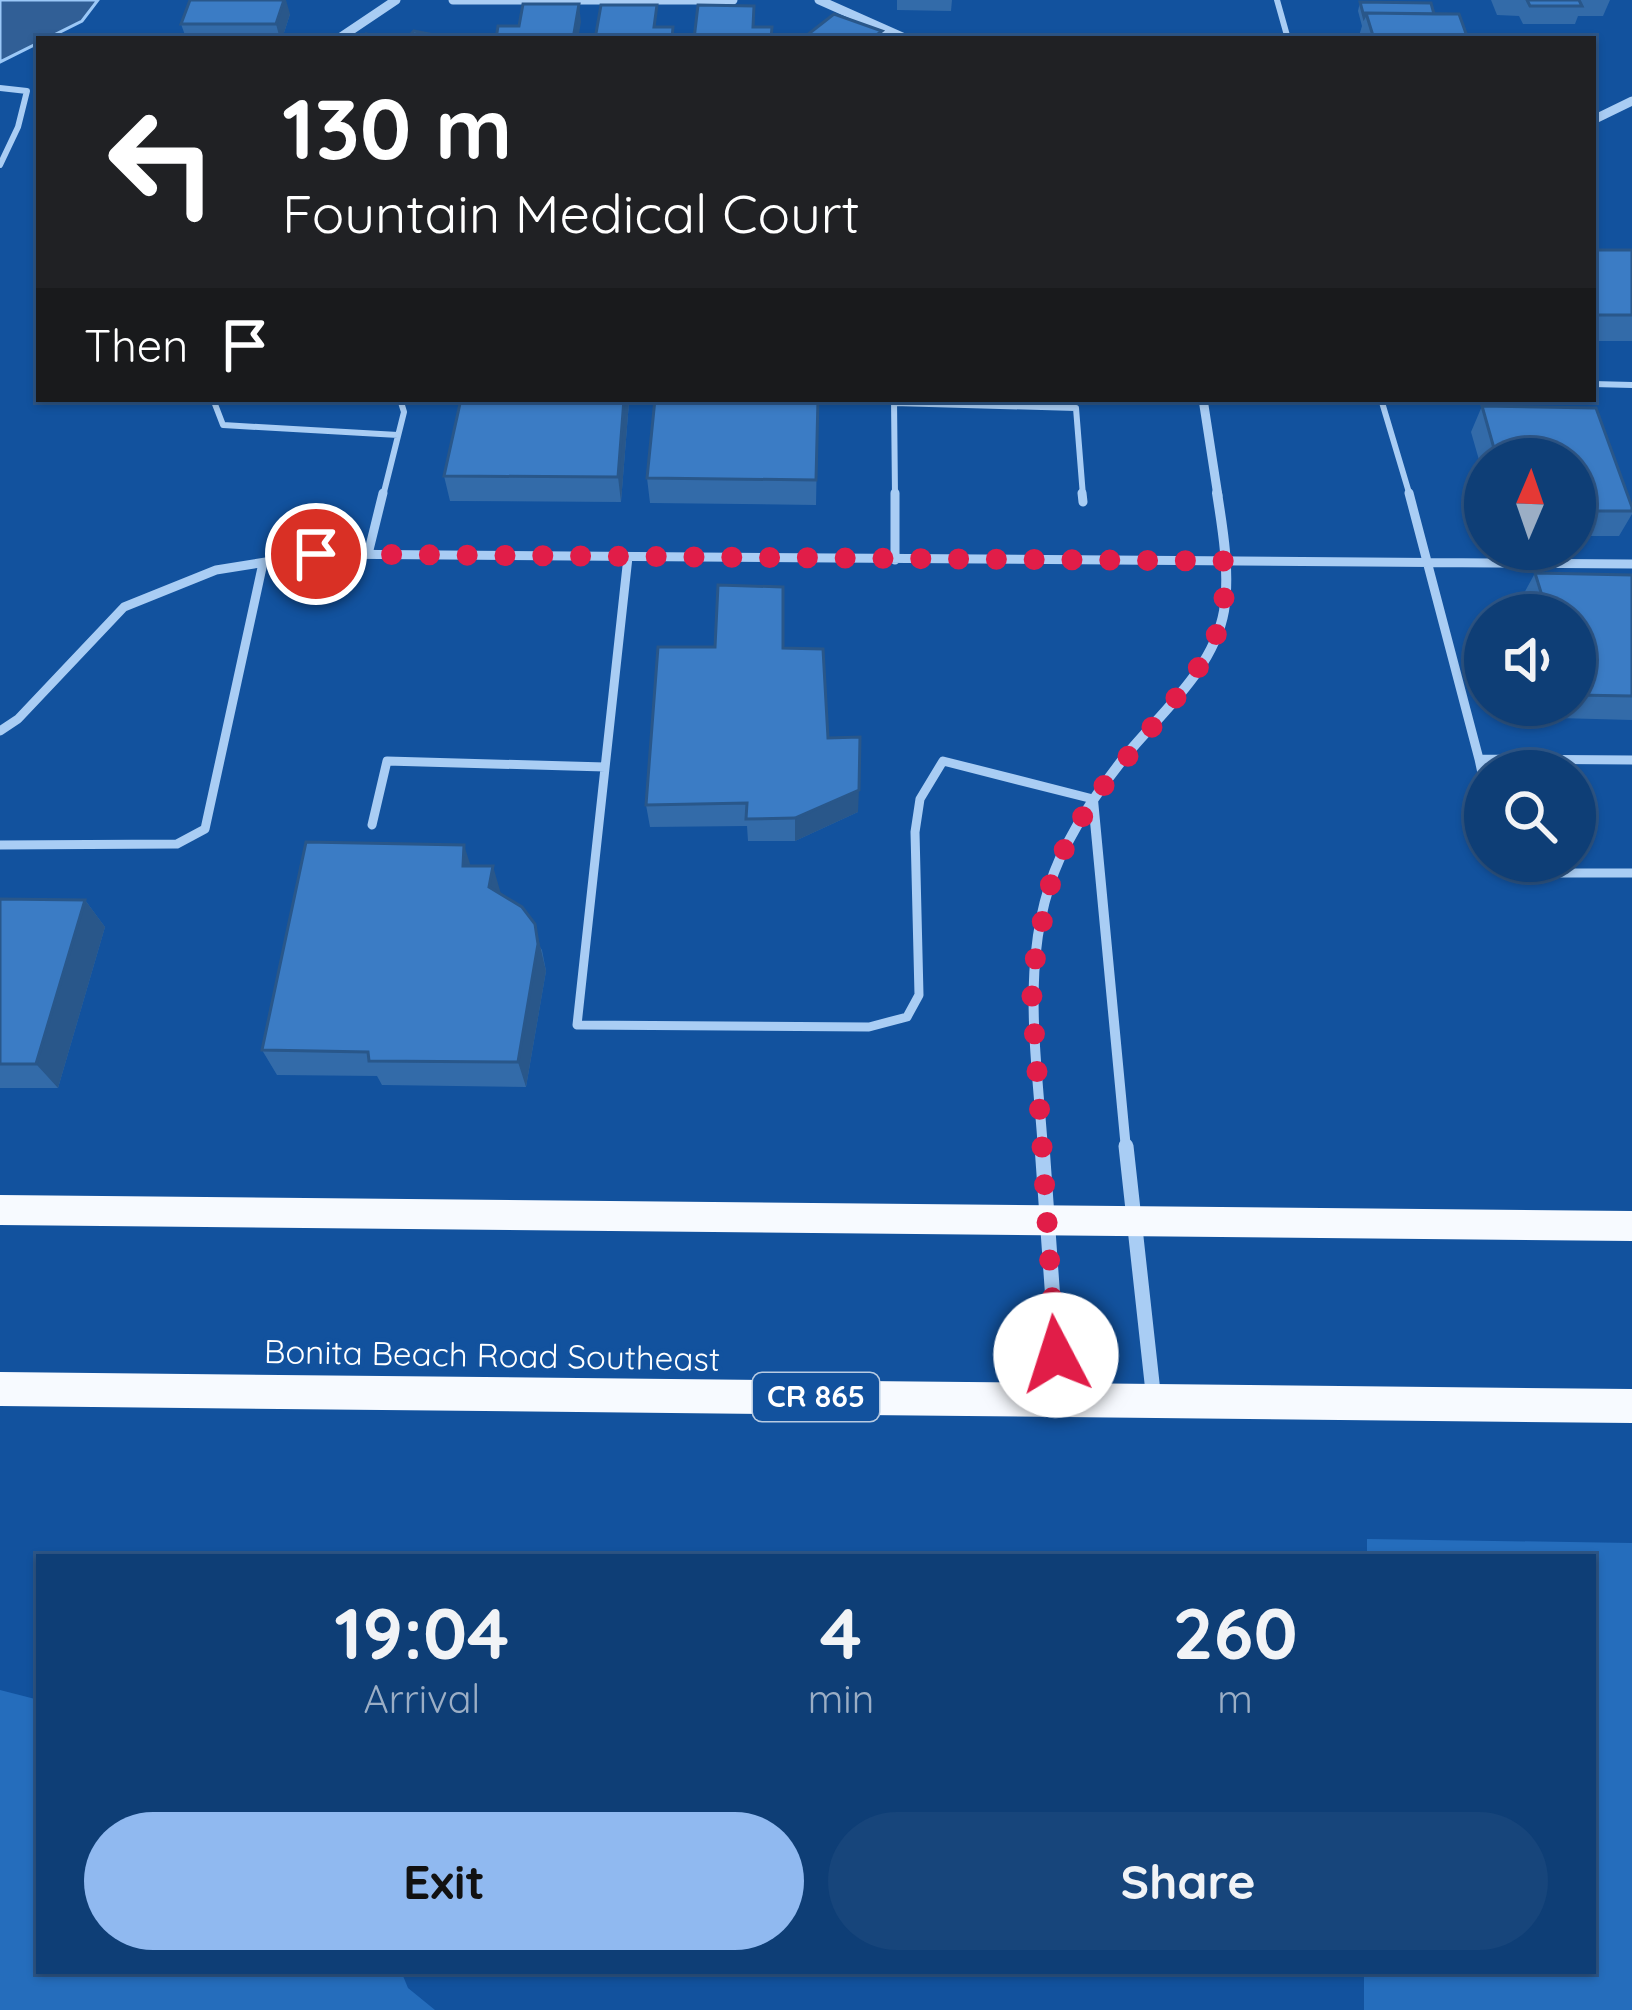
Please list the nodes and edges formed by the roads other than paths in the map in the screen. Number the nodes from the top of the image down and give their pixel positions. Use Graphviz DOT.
graph roads {
  1 [pos="396,0"];
  2 [pos="453,0"];
  3 [pos="733,0"];
  4 [pos="819,0"];
  5 [pos="1277,0"];
  6 [pos="342,36"];
  7 [pos="900,36"];
  8 [pos="1287,36"];
  9 [pos="0,88"];
  10 [pos="1632,101"];
  11 [pos="1596,119"];
  12 [pos="0,165"];
  13 [pos="1596,384"];
  14 [pos="1632,385"];
  15 [pos="214,402"];
  16 [pos="401,402"];
  17 [pos="894,402"];
  18 [pos="920,402"];
  19 [pos="1203,402"];
  20 [pos="1383,402"];
  21 [pos="398,435"];
  22 [pos="1083,502"];
  23 [pos="368,554"];
  24 [pos="628,557"];
  25 [pos="896,560"];
  26 [pos="1224,561"];
  27 [pos="263,562"];
  28 [pos="1429,562"];
  29 [pos="1632,564"];
  30 [pos="0,731"];
  31 [pos="1477,750"];
  32 [pos="1596,760"];
  33 [pos="1632,760"];
  34 [pos="605,767"];
  35 [pos="1093,799"];
  36 [pos="372,825"];
  37 [pos="0,845"];
  38 [pos="1596,874"];
  39 [pos="1632,874"];
  40 [pos="0,1210"];
  41 [pos="1045,1220"];
  42 [pos="1132,1221"];
  43 [pos="1632,1226"];
  44 [pos="0,1389"];
  45 [pos="1060,1400"];
  46 [pos="1154,1401"];
  47 [pos="1632,1406"];
  1 -- 6 [label="street"];
  2 -- 3 [label="street"];
  4 -- 7 [label="street"];
  5 -- 8 [label="lane"];
  9 -- 12 [label="lane"];
  10 -- 11 [label="street"];
  13 -- 14 [label="lane"];
  15 -- 21 [label="lane"];
  16 -- 21 [label="lane"];
  17 -- 25 [label="lane"];
  18 -- 22 [label="lane"];
  19 -- 26 [label="street"];
  20 -- 28 [label="lane"];
  21 -- 23 [label="lane"];
  23 -- 24 [label="lane"];
  23 -- 27 [label="lane"];
  24 -- 25 [label="lane"];
  24 -- 34 [label="lane"];
  25 -- 26 [label="lane"];
  26 -- 28 [label="lane"];
  26 -- 35 [label="street"];
  27 -- 30 [label="lane"];
  27 -- 37 [label="lane"];
  28 -- 29 [label="lane"];
  28 -- 31 [label="lane"];
  32 -- 33 [label="lane"];
  34 -- 35 [label="lane"];
  34 -- 36 [label="lane"];
  35 -- 41 [label="street"];
  35 -- 42 [label="street"];
  38 -- 39 [label="lane"];
  40 -- 41 [label="main road"];
  41 -- 42 [label="main road"];
  41 -- 45 [label="street"];
  42 -- 43 [label="main road"];
  42 -- 46 [label="street"];
  44 -- 45 [label="main road, Bonita Beach Road Southeast / CR 865"];
  45 -- 46 [label="main road, Bonita Beach Road Southeast / CR 865"];
  46 -- 47 [label="main road, Bonita Beach Road Southeast / CR 865"];
}
